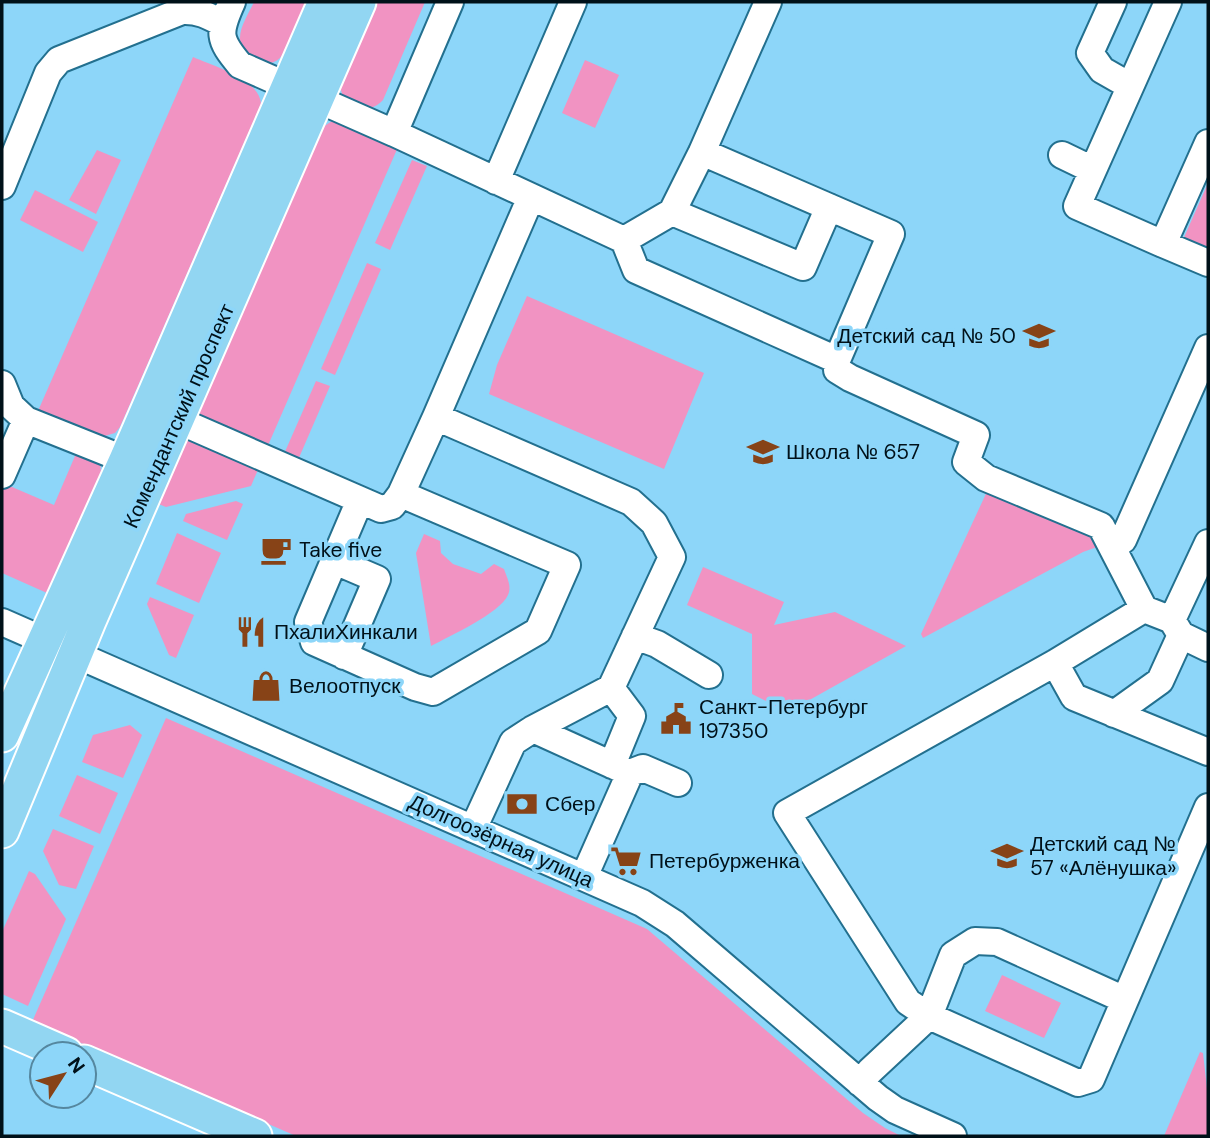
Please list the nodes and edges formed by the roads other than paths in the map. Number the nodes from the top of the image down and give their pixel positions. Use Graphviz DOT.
graph roads {
  1 [pos="325,2"];
  2 [pos="359,2"];
  3 [pos="450,2"];
  4 [pos="573,2"];
  5 [pos="768,2"];
  6 [pos="1113,2"];
  7 [pos="1168,2"];
  8 [pos="227,12"];
  9 [pos="1130,86"];
  10 [pos="303,92"];
  11 [pos="394,133"];
  12 [pos="1208,143"];
  13 [pos="702,152"];
  14 [pos="1062,155"];
  15 [pos="1093,170"];
  16 [pos="496,181"];
  17 [pos="2,186"];
  18 [pos="531,197"];
  19 [pos="829,207"];
  20 [pos="672,212"];
  21 [pos="624,240"];
  22 [pos="1163,244"];
  23 [pos="1208,263"];
  24 [pos="1208,348"];
  25 [pos="837,360"];
  26 [pos="2,384"];
  27 [pos="436,417"];
  28 [pos="26,420"];
  29 [pos="177,420"];
  30 [pos="126,460"];
  31 [pos="2,475"];
  32 [pos="401,494"];
  33 [pos="360,500"];
  34 [pos="1208,543"];
  35 [pos="1112,546"];
  36 [pos="335,561"];
  37 [pos="1144,609"];
  38 [pos="2,622"];
  39 [pos="1176,628"];
  40 [pos="635,636"];
  41 [pos="44,640"];
  42 [pos="1208,648"];
  43 [pos="76,654"];
  44 [pos="344,656"];
  45 [pos="1055,663"];
  46 [pos="709,675"];
  47 [pos="611,688"];
  48 [pos="1114,714"];
  49 [pos="533,729"];
  50 [pos="2,735"];
  51 [pos="1208,752"];
  52 [pos="621,769"];
  53 [pos="678,783"];
  54 [pos="1208,807"];
  55 [pos="472,829"];
  56 [pos="2,831"];
  57 [pos="584,877"];
  58 [pos="1125,1000"];
  59 [pos="929,1016"];
  60 [pos="2,1026"];
  61 [pos="34,1040"];
  62 [pos="98,1068"];
  63 [pos="860,1083"];
  64 [pos="255,1136"];
  65 [pos="953,1136"];
  1 -- 10 [label="main road, Комендантский проспект"];
  2 -- 10 [label="main road, Комендантский проспект"];
  3 -- 11 [label="street"];
  4 -- 16 [label="street"];
  5 -- 13 [label="street"];
  6 -- 9 [label="street"];
  7 -- 9 [label="street"];
  8 -- 10 [label="street"];
  8 -- 17 [label="street"];
  9 -- 15 [label="street"];
  10 -- 11 [label="street"];
  10 -- 29 [label="main road, Комендантский проспект"];
  10 -- 30 [label="main road, Комендантский проспект"];
  11 -- 16 [label="street"];
  12 -- 22 [label="street"];
  13 -- 19 [label="street"];
  13 -- 20 [label="street"];
  14 -- 15 [label="street"];
  15 -- 22 [label="street"];
  16 -- 18 [label="street"];
  18 -- 21 [label="street"];
  18 -- 27 [label="street"];
  19 -- 20 [label="street"];
  19 -- 25 [label="street"];
  20 -- 21 [label="street"];
  21 -- 25 [label="street"];
  22 -- 23 [label="street"];
  24 -- 35 [label="street"];
  25 -- 35 [label="street"];
  26 -- 28 [label="street"];
  27 -- 32 [label="street"];
  27 -- 40 [label="street"];
  28 -- 30 [label="street"];
  28 -- 31 [label="street"];
  29 -- 33 [label="street"];
  29 -- 43 [label="main road, Комендантский проспект"];
  30 -- 41 [label="main road, Комендантский проспект"];
  32 -- 33 [label="street"];
  32 -- 44 [label="street"];
  33 -- 36 [label="street"];
  34 -- 39 [label="street"];
  35 -- 37 [label="street"];
  36 -- 44 [label="street"];
  36 -- 44 [label="street"];
  37 -- 39 [label="street"];
  37 -- 45 [label="street"];
  38 -- 41 [label="street, Долгоозёрная улица"];
  39 -- 42 [label="street"];
  39 -- 48 [label="street"];
  40 -- 46 [label="street"];
  40 -- 47 [label="street"];
  41 -- 43 [label="street, Долгоозёрная улица"];
  41 -- 50 [label="main road, Комендантский проспект"];
  43 -- 55 [label="street, Долгоозёрная улица"];
  43 -- 56 [label="main road, Комендантский проспект"];
  45 -- 48 [label="street"];
  45 -- 59 [label="street"];
  47 -- 49 [label="street"];
  47 -- 52 [label="street"];
  48 -- 51 [label="street"];
  49 -- 52 [label="street"];
  49 -- 55 [label="street"];
  52 -- 53 [label="street"];
  52 -- 57 [label="street"];
  54 -- 58 [label="street"];
  55 -- 57 [label="street, Долгоозёрная улица"];
  57 -- 63 [label="street, Долгоозёрная улица"];
  58 -- 59 [label="street"];
  58 -- 59 [label="street"];
  59 -- 63 [label="street"];
  60 -- 61 [label="main road"];
  62 -- 64 [label="main road"];
  63 -- 65 [label="street, Долгоозёрная улица"];
}
